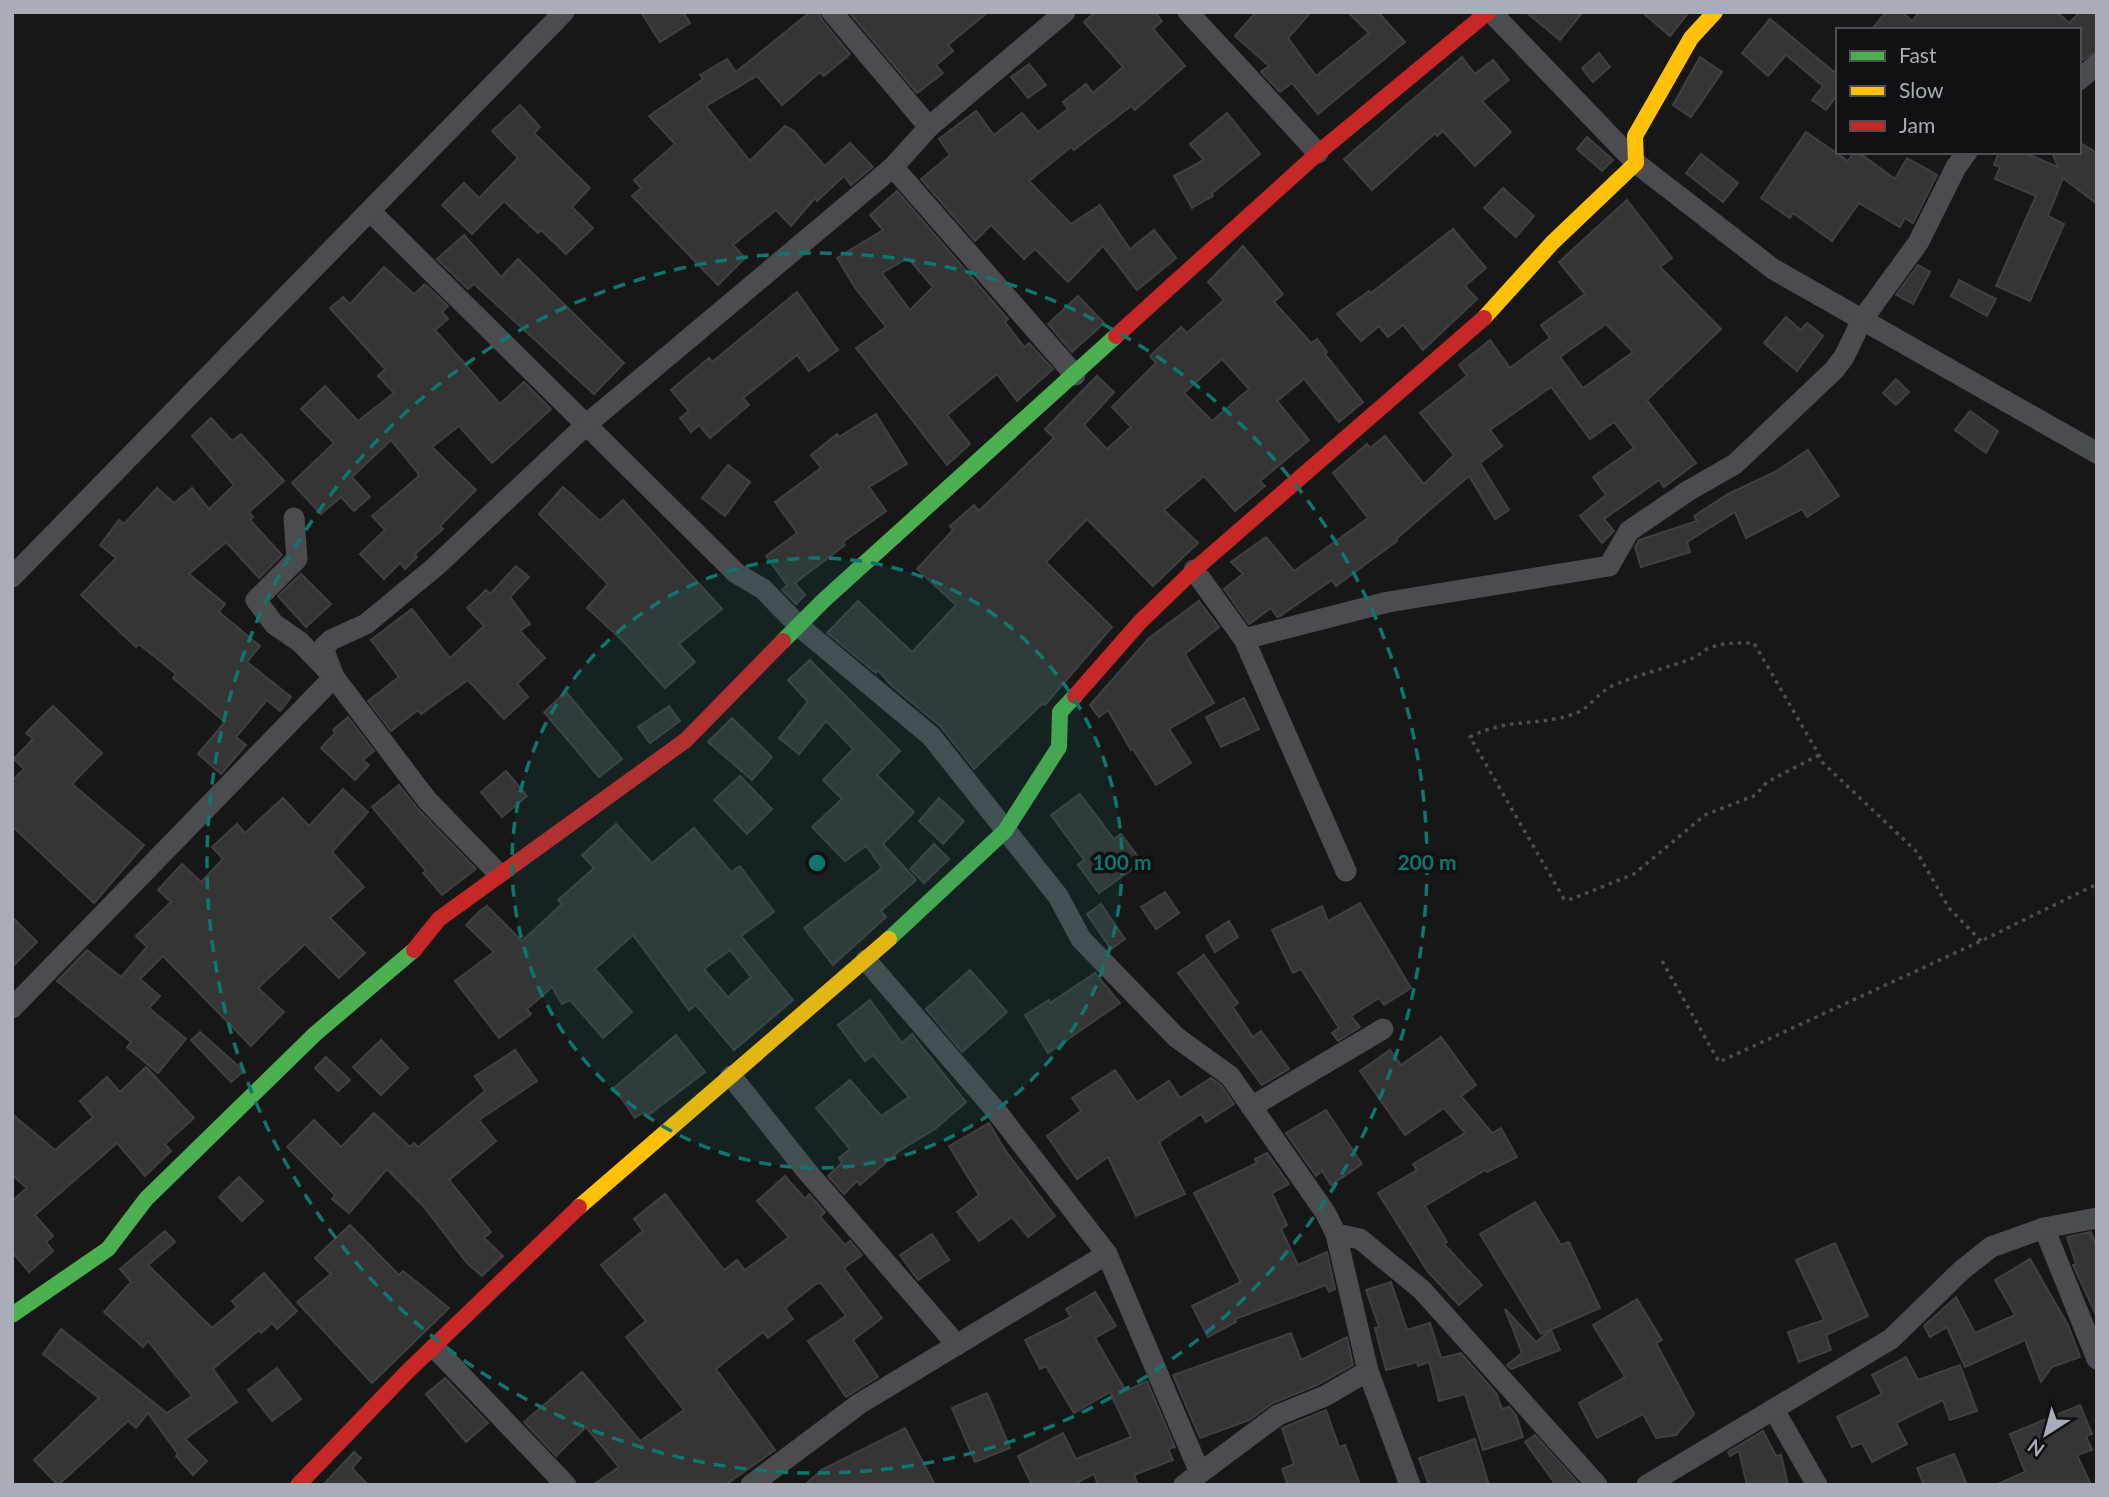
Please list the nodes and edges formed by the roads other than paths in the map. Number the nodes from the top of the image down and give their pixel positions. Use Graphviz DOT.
graph roads {
  1 [pos="564,12"];
  2 [pos="832,12"];
  3 [pos="1065,12"];
  4 [pos="1188,12"];
  5 [pos="1490,12"];
  6 [pos="1715,12"];
  7 [pos="2097,64"];
  8 [pos="2081,78"];
  9 [pos="929,127"];
  10 [pos="1318,153"];
  11 [pos="1966,154"];
  12 [pos="1636,163"];
  13 [pos="894,167"];
  14 [pos="370,212"];
  15 [pos="1863,320"];
  16 [pos="1075,375"];
  17 [pos="587,424"];
  18 [pos="2097,453"];
  19 [pos="294,517"];
  20 [pos="1194,570"];
  21 [pos="12,577"];
  22 [pos="800,627"];
  23 [pos="1244,639"];
  24 [pos="334,677"];
  25 [pos="1005,831"];
  26 [pos="1346,871"];
  27 [pos="498,873"];
  28 [pos="866,960"];
  29 [pos="12,1008"];
  30 [pos="1383,1029"];
  31 [pos="731,1076"];
  32 [pos="1251,1108"];
  33 [pos="2097,1217"];
  34 [pos="2044,1228"];
  35 [pos="1336,1234"];
  36 [pos="1107,1254"];
  37 [pos="12,1315"];
  38 [pos="957,1345"];
  39 [pos="435,1348"];
  40 [pos="2097,1359"];
  41 [pos="1368,1371"];
  42 [pos="1774,1410"];
  43 [pos="1192,1479"];
  44 [pos="298,1485"];
  45 [pos="566,1485"];
  46 [pos="751,1485"];
  47 [pos="1410,1485"];
  48 [pos="1597,1485"];
  49 [pos="1647,1485"];
  50 [pos="1817,1485"];
  1 -- 14 [label="street"];
  2 -- 9 [label="street"];
  3 -- 9 [label="street"];
  4 -- 10 [label="street"];
  5 -- 10 [label="street"];
  5 -- 12 [label="street"];
  6 -- 12 [label="street"];
  7 -- 8 [label="street"];
  9 -- 13 [label="street"];
  10 -- 16 [label="street"];
  11 -- 15 [label="street"];
  12 -- 15 [label="street"];
  12 -- 20 [label="street"];
  13 -- 16 [label="street"];
  13 -- 17 [label="street"];
  14 -- 17 [label="street"];
  14 -- 21 [label="street"];
  15 -- 18 [label="street"];
  15 -- 23 [label="street"];
  16 -- 22 [label="street"];
  17 -- 22 [label="street"];
  17 -- 24 [label="street"];
  19 -- 24 [label="street"];
  20 -- 23 [label="street"];
  20 -- 25 [label="street"];
  22 -- 25 [label="street"];
  22 -- 27 [label="street"];
  23 -- 26 [label="street"];
  24 -- 27 [label="street"];
  24 -- 29 [label="street"];
  25 -- 28 [label="street"];
  25 -- 32 [label="street"];
  27 -- 37 [label="street"];
  28 -- 31 [label="street"];
  28 -- 36 [label="street"];
  30 -- 32 [label="street"];
  31 -- 38 [label="street"];
  31 -- 39 [label="street"];
  32 -- 35 [label="street"];
  33 -- 34 [label="street"];
  34 -- 40 [label="street"];
  34 -- 42 [label="street"];
  35 -- 41 [label="street"];
  35 -- 48 [label="street"];
  36 -- 38 [label="street"];
  36 -- 43 [label="street"];
  38 -- 46 [label="street"];
  39 -- 44 [label="street"];
  39 -- 45 [label="street"];
  41 -- 43 [label="street"];
  41 -- 47 [label="street"];
  42 -- 49 [label="street"];
  42 -- 50 [label="street"];
}
